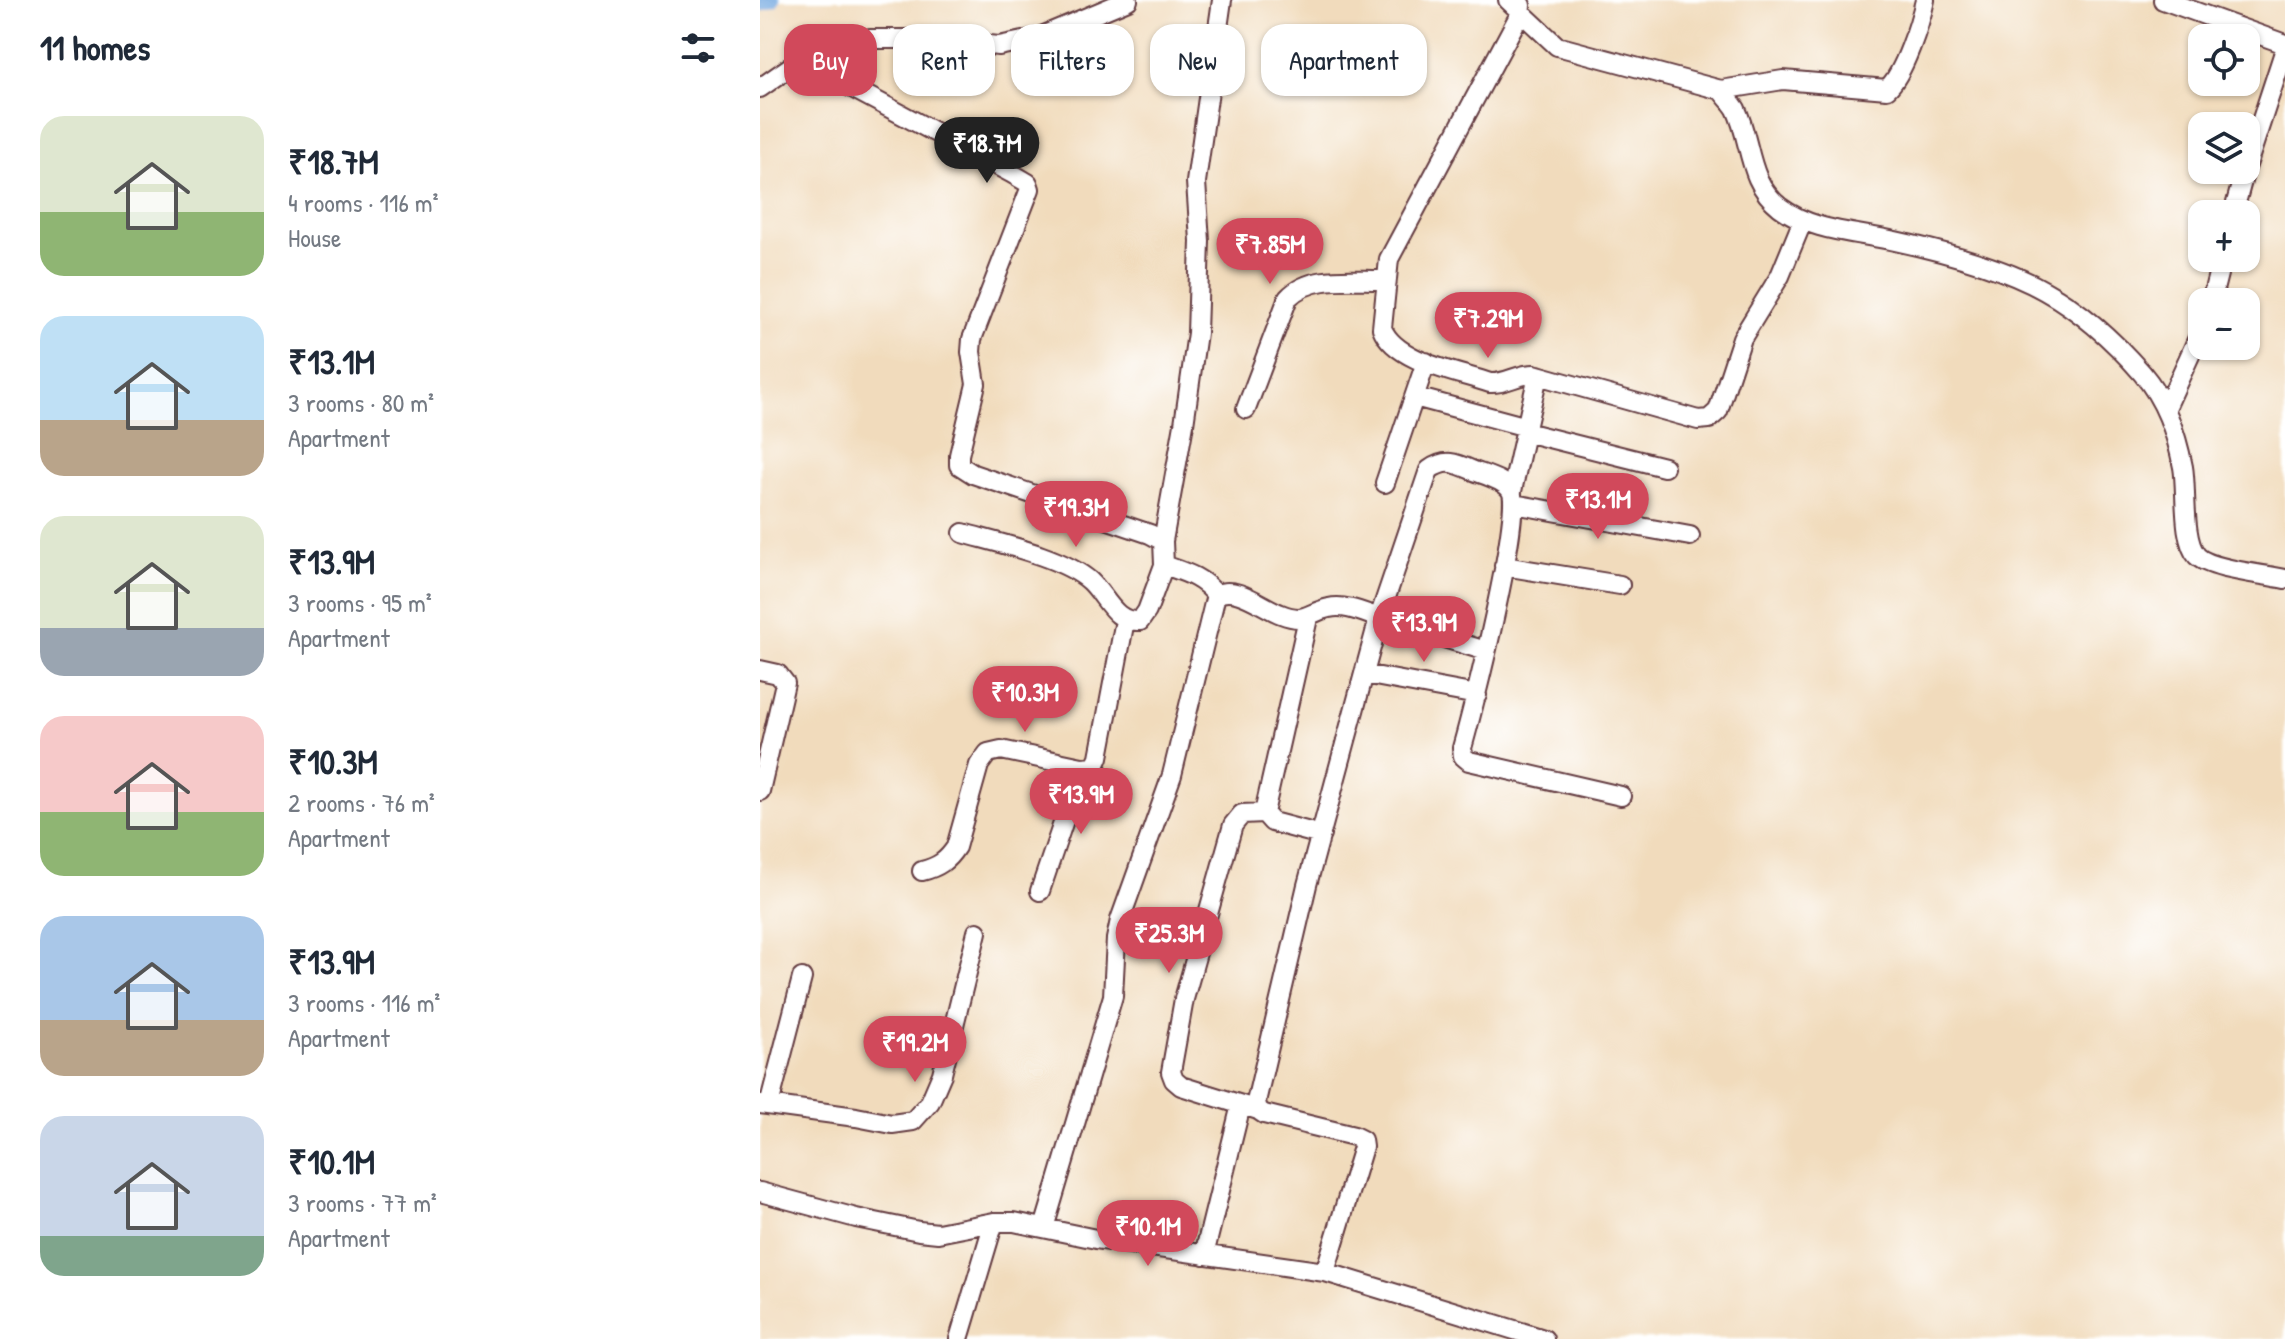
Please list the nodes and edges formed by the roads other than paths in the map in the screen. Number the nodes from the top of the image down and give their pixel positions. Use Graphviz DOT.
graph roads {
  1 [pos="1128,0"];
  2 [pos="1222,0"];
  3 [pos="1925,0"];
  4 [pos="2163,0"];
  5 [pos="1517,5"];
  6 [pos="877,39"];
  7 [pos="2284,51"];
  8 [pos="784,71"];
  9 [pos="760,88"];
  10 [pos="1721,90"];
  11 [pos="867,96"];
  12 [pos="2260,126"];
  13 [pos="1803,220"];
  14 [pos="1386,280"];
  15 [pos="2189,360"];
  16 [pos="1426,362"];
  17 [pos="1538,375"];
  18 [pos="1415,397"];
  19 [pos="2166,408"];
  20 [pos="1246,409"];
  21 [pos="1526,429"];
  22 [pos="1664,467"];
  23 [pos="1385,483"];
  24 [pos="1513,498"];
  25 [pos="963,533"];
  26 [pos="1690,536"];
  27 [pos="1163,541"];
  28 [pos="1164,565"];
  29 [pos="1504,566"];
  30 [pos="2285,579"];
  31 [pos="1620,585"];
  32 [pos="1216,595"];
  33 [pos="1308,618"];
  34 [pos="1379,618"];
  35 [pos="1125,620"];
  36 [pos="1486,651"];
  37 [pos="760,670"];
  38 [pos="1364,674"];
  39 [pos="1477,695"];
  40 [pos="1082,767"];
  41 [pos="760,791"];
  42 [pos="1621,796"];
  43 [pos="1264,813"];
  44 [pos="1321,835"];
  45 [pos="922,871"];
  46 [pos="1040,891"];
  47 [pos="977,932"];
  48 [pos="802,978"];
  49 [pos="765,1105"];
  50 [pos="1249,1107"];
  51 [pos="760,1192"];
  52 [pos="994,1222"];
  53 [pos="1044,1228"];
  54 [pos="1204,1255"];
  55 [pos="1325,1272"];
  56 [pos="1488,1332"];
  57 [pos="959,1339"];
  58 [pos="1544,1339"];
  1 -- 6 [label="street"];
  2 -- 27 [label="street"];
  3 -- 10 [label="street"];
  4 -- 7 [label="street"];
  5 -- 10 [label="street"];
  5 -- 14 [label="street"];
  7 -- 12 [label="street"];
  8 -- 9 [label="street"];
  10 -- 13 [label="street"];
  11 -- 27 [label="street"];
  13 -- 17 [label="street"];
  13 -- 19 [label="street"];
  14 -- 16 [label="street"];
  14 -- 20 [label="street"];
  15 -- 19 [label="street"];
  16 -- 17 [label="street"];
  16 -- 18 [label="street"];
  17 -- 21 [label="street"];
  18 -- 21 [label="street"];
  18 -- 23 [label="street"];
  19 -- 30 [label="street"];
  21 -- 22 [label="street"];
  21 -- 24 [label="street"];
  24 -- 26 [label="street"];
  24 -- 29 [label="street"];
  24 -- 34 [label="street"];
  25 -- 35 [label="street"];
  27 -- 28 [label="street"];
  28 -- 32 [label="street"];
  28 -- 35 [label="street"];
  29 -- 31 [label="street"];
  29 -- 36 [label="street"];
  32 -- 33 [label="street"];
  32 -- 53 [label="street"];
  33 -- 34 [label="street"];
  33 -- 43 [label="street"];
  34 -- 36 [label="street"];
  34 -- 38 [label="street"];
  35 -- 40 [label="street"];
  36 -- 39 [label="street"];
  37 -- 41 [label="street"];
  38 -- 39 [label="street"];
  38 -- 44 [label="street"];
  39 -- 42 [label="street"];
  40 -- 45 [label="street"];
  40 -- 46 [label="street"];
  43 -- 44 [label="street"];
  43 -- 50 [label="street"];
  44 -- 50 [label="street"];
  47 -- 49 [label="street"];
  48 -- 49 [label="street"];
  50 -- 54 [label="street"];
  50 -- 55 [label="street"];
  51 -- 52 [label="street"];
  52 -- 53 [label="street"];
  52 -- 57 [label="street"];
  53 -- 54 [label="street"];
  54 -- 55 [label="street"];
  55 -- 56 [label="street"];
  56 -- 58 [label="street"];
}
